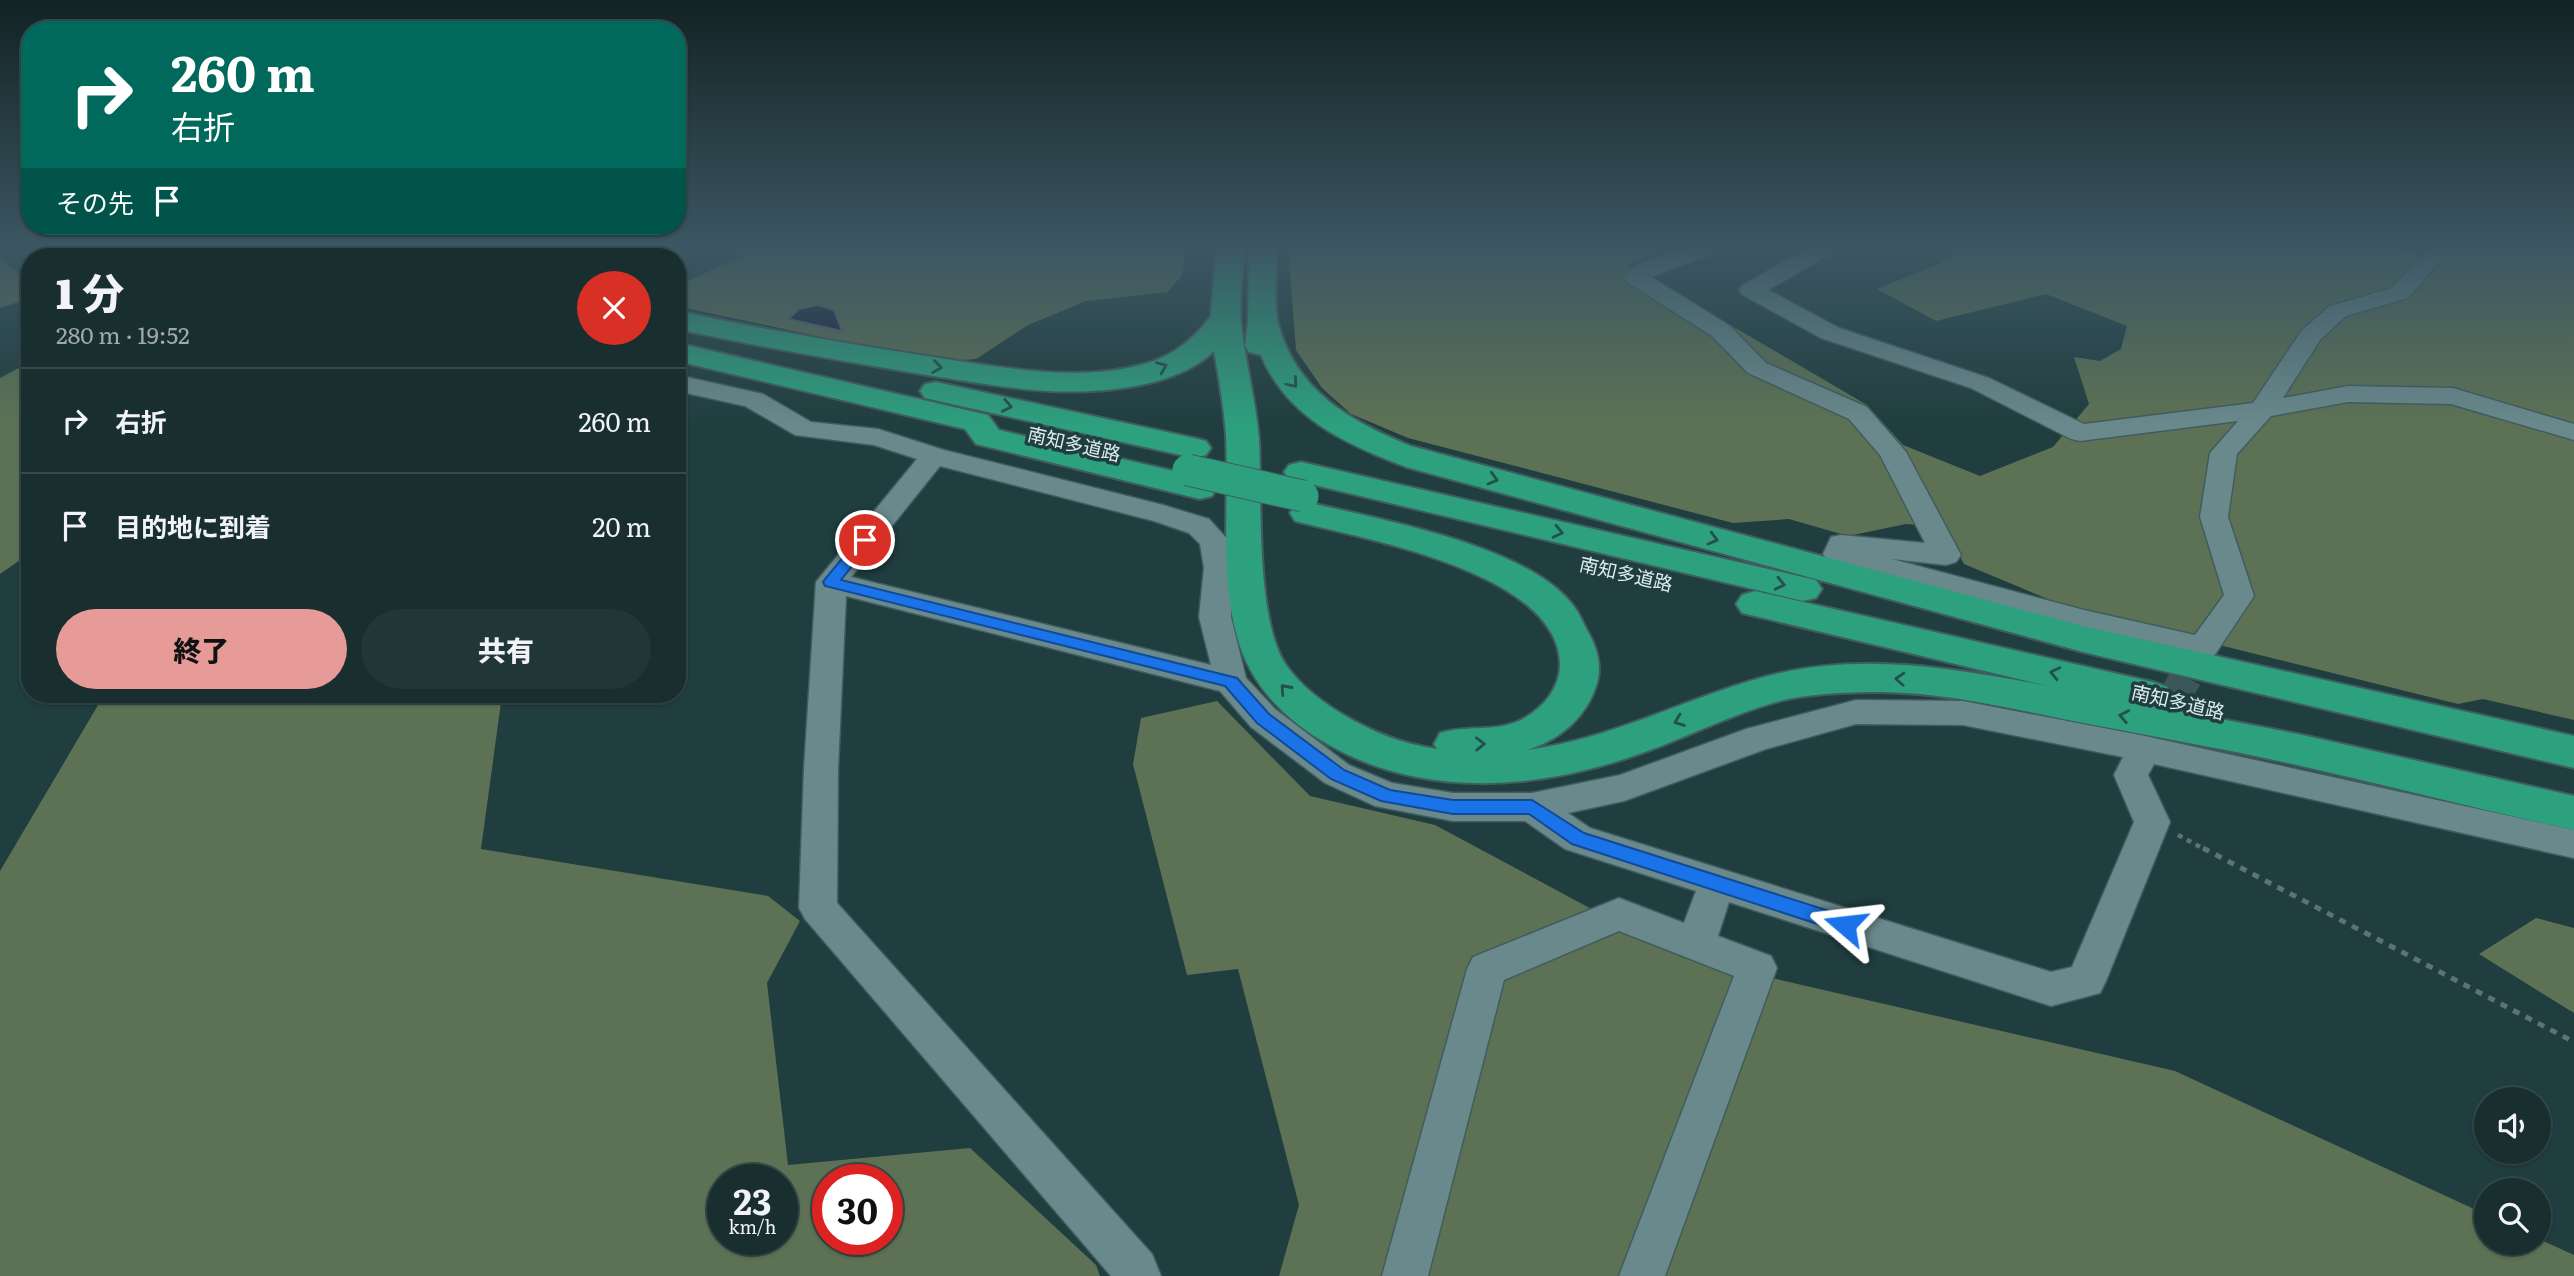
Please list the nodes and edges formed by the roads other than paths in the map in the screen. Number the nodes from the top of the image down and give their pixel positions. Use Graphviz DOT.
graph roads {
  1 [pos="1226,308"];
  2 [pos="1264,308"];
  3 [pos="1684,308"];
  4 [pos="1783,308"];
  5 [pos="2347,308"];
  6 [pos="1226,316"];
  7 [pos="686,322"];
  8 [pos="1264,322"];
  9 [pos="686,335"];
  10 [pos="686,354"];
  11 [pos="686,385"];
  12 [pos="2262,410"];
  13 [pos="2574,432"];
  14 [pos="934,456"];
  15 [pos="1194,469"];
  16 [pos="1303,494"];
  17 [pos="831,582"];
  18 [pos="1231,682"];
  19 [pos="2145,748"];
  20 [pos="2574,752"];
  21 [pos="2574,766"];
  22 [pos="2574,796"];
  23 [pos="1532,807"];
  24 [pos="2574,813"];
  25 [pos="2574,844"];
  26 [pos="1717,884"];
  27 [pos="1695,945"];
  28 [pos="1138,1276"];
  29 [pos="1405,1276"];
  30 [pos="1642,1276"];
  1 -- 6 [label="highway"];
  2 -- 8 [label="highway"];
  3 -- 12 [label="street"];
  4 -- 12 [label="street"];
  5 -- 12 [label="street"];
  7 -- 6 [label="highway, one-way"];
  24 -- 6 [label="highway, one-way"];
  8 -- 16 [label="highway, one-way"];
  8 -- 20 [label="highway, one-way"];
  9 -- 15 [label="highway, 南知多道路, one-way"];
  10 -- 15 [label="highway"];
  11 -- 14 [label="street"];
  12 -- 13 [label="street"];
  14 -- 17 [label="street"];
  14 -- 18 [label="street"];
  15 -- 16 [label="highway"];
  16 -- 21 [label="highway, 南知多道路, one-way"];
  22 -- 16 [label="highway, 南知多道路, one-way"];
  17 -- 18 [label="street"];
  17 -- 28 [label="street"];
  18 -- 23 [label="street"];
  19 -- 23 [label="street"];
  19 -- 25 [label="street"];
  19 -- 26 [label="street"];
  23 -- 26 [label="street"];
  26 -- 27 [label="street"];
  27 -- 29 [label="street"];
  27 -- 30 [label="street"];
}
